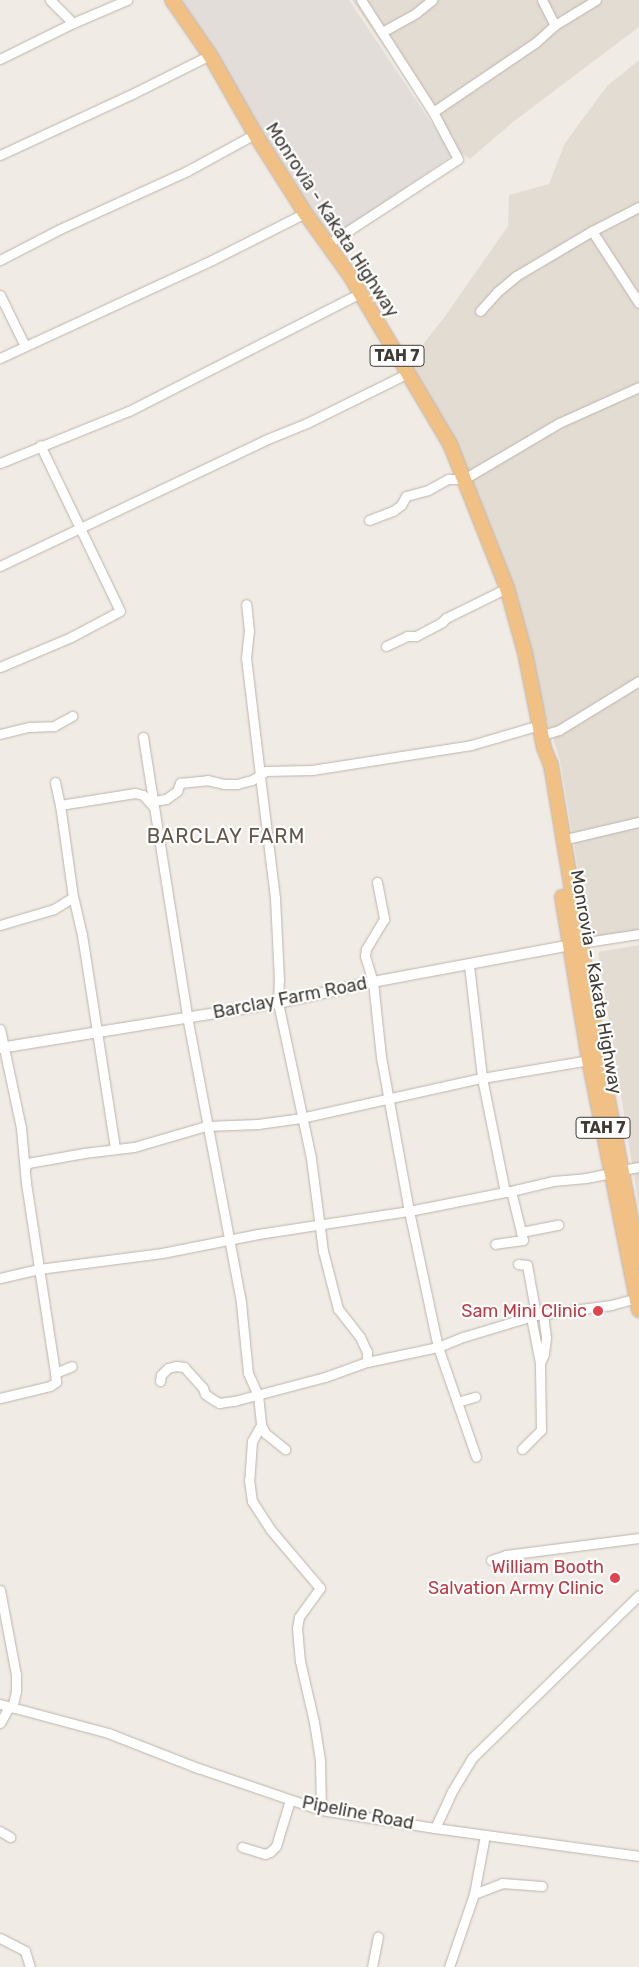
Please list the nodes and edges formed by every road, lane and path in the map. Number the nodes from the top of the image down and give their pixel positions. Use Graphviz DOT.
graph roads {
  1 [pos="50,0"];
  2 [pos="126,0"];
  3 [pos="172,0"];
  4 [pos="361,0"];
  5 [pos="432,0"];
  6 [pos="542,0"];
  7 [pos="596,0"];
  8 [pos="73,23"];
  9 [pos="555,25"];
  10 [pos="382,32"];
  11 [pos="210,55"];
  12 [pos="0,59"];
  13 [pos="433,112"];
  14 [pos="255,134"];
  15 [pos="0,155"];
  16 [pos="639,207"];
  17 [pos="305,213"];
  18 [pos="592,231"];
  19 [pos="328,244"];
  20 [pos="0,260"];
  21 [pos="359,294"];
  22 [pos="0,295"];
  23 [pos="639,303"];
  24 [pos="480,312"];
  25 [pos="24,346"];
  26 [pos="0,358"];
  27 [pos="408,374"];
  28 [pos="639,387"];
  29 [pos="40,445"];
  30 [pos="0,463"];
  31 [pos="464,479"];
  32 [pos="369,520"];
  33 [pos="80,529"];
  34 [pos="0,566"];
  35 [pos="507,588"];
  36 [pos="246,604"];
  37 [pos="386,646"];
  38 [pos="0,667"];
  39 [pos="639,681"];
  40 [pos="72,716"];
  41 [pos="1,731"];
  42 [pos="542,736"];
  43 [pos="143,737"];
  44 [pos="260,774"];
  45 [pos="56,782"];
  46 [pos="153,803"];
  47 [pos="60,805"];
  48 [pos="639,822"];
  49 [pos="562,840"];
  50 [pos="377,882"];
  51 [pos="72,897"];
  52 [pos="0,926"];
  53 [pos="639,934"];
  54 [pos="575,944"];
  55 [pos="470,965"];
  56 [pos="373,982"];
  57 [pos="278,1003"];
  58 [pos="187,1016"];
  59 [pos="0,1030"];
  60 [pos="96,1033"];
  61 [pos="2,1048"];
  62 [pos="589,1060"];
  63 [pos="482,1078"];
  64 [pos="390,1099"];
  65 [pos="301,1118"];
  66 [pos="206,1126"];
  67 [pos="115,1148"];
  68 [pos="639,1167"];
  69 [pos="25,1168"];
  70 [pos="617,1171"];
  71 [pos="508,1192"];
  72 [pos="409,1211"];
  73 [pos="321,1225"];
  74 [pos="558,1226"];
  75 [pos="522,1232"];
  76 [pos="227,1240"];
  77 [pos="495,1244"];
  78 [pos="639,1261"];
  79 [pos="518,1264"];
  80 [pos="39,1268"];
  81 [pos="0,1278"];
  82 [pos="638,1304"];
  83 [pos="537,1315"];
  84 [pos="438,1346"];
  85 [pos="367,1362"];
  86 [pos="72,1366"];
  87 [pos="55,1373"];
  88 [pos="160,1381"];
  89 [pos="258,1395"];
  90 [pos="475,1397"];
  91 [pos="0,1398"];
  92 [pos="456,1402"];
  93 [pos="262,1426"];
  94 [pos="285,1449"];
  95 [pos="522,1449"];
  96 [pos="476,1457"];
  97 [pos="639,1538"];
  98 [pos="491,1560"];
  99 [pos="0,1590"];
  100 [pos="639,1594"];
  101 [pos="7,1707"];
  102 [pos="0,1723"];
  103 [pos="290,1800"];
  104 [pos="321,1810"];
  105 [pos="435,1828"];
  106 [pos="0,1831"];
  107 [pos="485,1835"];
  108 [pos="10,1837"];
  109 [pos="242,1847"];
  110 [pos="639,1856"];
  111 [pos="542,1886"];
  112 [pos="474,1894"];
  113 [pos="378,1937"];
  114 [pos="0,1938"];
  115 [pos="30,1967"];
  116 [pos="372,1967"];
  117 [pos="449,1967"];
  1 -- 8 [label="street"];
  2 -- 8 [label="street"];
  3 -- 11 [label="highway, Monrovia - Kakata Highway / TAH 7"];
  4 -- 10 [label="street"];
  5 -- 10 [label="street"];
  6 -- 9 [label="street"];
  7 -- 9 [label="street"];
  8 -- 12 [label="street"];
  9 -- 13 [label="street"];
  10 -- 13 [label="street"];
  11 -- 14 [label="highway, Monrovia - Kakata Highway / TAH 7"];
  11 -- 15 [label="street"];
  13 -- 19 [label="street"];
  14 -- 17 [label="highway, Monrovia - Kakata Highway / TAH 7"];
  14 -- 20 [label="street"];
  16 -- 18 [label="street"];
  17 -- 19 [label="highway, Monrovia - Kakata Highway / TAH 7"];
  17 -- 25 [label="street"];
  18 -- 23 [label="street"];
  18 -- 24 [label="street"];
  19 -- 21 [label="highway, Monrovia - Kakata Highway / TAH 7"];
  21 -- 27 [label="highway, Monrovia - Kakata Highway / TAH 7"];
  21 -- 29 [label="street"];
  22 -- 25 [label="street"];
  25 -- 26 [label="street"];
  27 -- 31 [label="highway, Monrovia - Kakata Highway / TAH 7"];
  27 -- 33 [label="street"];
  28 -- 31 [label="street"];
  29 -- 30 [label="street"];
  29 -- 33 [label="street"];
  31 -- 32 [label="street"];
  31 -- 35 [label="highway, Monrovia - Kakata Highway / TAH 7"];
  33 -- 34 [label="street"];
  33 -- 38 [label="street"];
  35 -- 37 [label="street"];
  35 -- 42 [label="highway, Monrovia - Kakata Highway / TAH 7"];
  36 -- 44 [label="street"];
  39 -- 42 [label="street"];
  40 -- 41 [label="street"];
  42 -- 44 [label="street"];
  42 -- 49 [label="highway, Monrovia - Kakata Highway / TAH 7"];
  42 -- 54 [label="highway, Monrovia - Kakata Highway / TAH 7"];
  43 -- 46 [label="street"];
  44 -- 46 [label="street"];
  44 -- 57 [label="street"];
  45 -- 47 [label="street"];
  46 -- 47 [label="street"];
  46 -- 58 [label="street"];
  47 -- 51 [label="street"];
  48 -- 49 [label="street"];
  49 -- 54 [label="highway, Monrovia - Kakata Highway / TAH 7"];
  50 -- 56 [label="street"];
  51 -- 52 [label="street"];
  51 -- 60 [label="street"];
  53 -- 54 [label="street"];
  54 -- 55 [label="street, Barclay Farm Road"];
  54 -- 62 [label="highway, Monrovia - Kakata Highway / TAH 7"];
  54 -- 70 [label="highway, Monrovia - Kakata Highway / TAH 7"];
  55 -- 56 [label="street, Barclay Farm Road"];
  55 -- 63 [label="street"];
  56 -- 57 [label="street, Barclay Farm Road"];
  56 -- 64 [label="street"];
  57 -- 58 [label="street, Barclay Farm Road"];
  57 -- 65 [label="street"];
  58 -- 60 [label="street, Barclay Farm Road"];
  58 -- 66 [label="street"];
  59 -- 61 [label="street"];
  60 -- 61 [label="street, Barclay Farm Road"];
  60 -- 67 [label="street"];
  61 -- 69 [label="street"];
  62 -- 63 [label="street"];
  62 -- 70 [label="highway, Monrovia - Kakata Highway / TAH 7"];
  63 -- 64 [label="street"];
  63 -- 71 [label="street"];
  64 -- 65 [label="street"];
  64 -- 72 [label="street"];
  65 -- 66 [label="street"];
  65 -- 73 [label="street"];
  66 -- 67 [label="street"];
  66 -- 76 [label="street"];
  67 -- 69 [label="street"];
  68 -- 70 [label="street"];
  69 -- 80 [label="street"];
  70 -- 71 [label="street"];
  70 -- 78 [label="highway, Monrovia - Kakata Highway / TAH 7"];
  70 -- 82 [label="highway, Monrovia - Kakata Highway / TAH 7"];
  71 -- 72 [label="street"];
  71 -- 75 [label="street"];
  72 -- 73 [label="street"];
  72 -- 84 [label="street"];
  73 -- 76 [label="street"];
  73 -- 85 [label="street"];
  74 -- 75 [label="street"];
  75 -- 77 [label="street"];
  76 -- 80 [label="street"];
  76 -- 89 [label="street"];
  79 -- 83 [label="street"];
  80 -- 81 [label="street"];
  80 -- 87 [label="street"];
  82 -- 83 [label="street"];
  83 -- 84 [label="street"];
  83 -- 95 [label="street"];
  84 -- 85 [label="street"];
  84 -- 92 [label="street"];
  85 -- 89 [label="street"];
  86 -- 87 [label="street"];
  87 -- 91 [label="street"];
  88 -- 89 [label="street"];
  89 -- 93 [label="street"];
  90 -- 92 [label="street"];
  92 -- 96 [label="street"];
  93 -- 94 [label="street"];
  93 -- 104 [label="street"];
  97 -- 98 [label="street"];
  99 -- 101 [label="street"];
  100 -- 105 [label="street"];
  101 -- 102 [label="street"];
  101 -- 103 [label="street, Pipeline Road"];
  103 -- 104 [label="street, Pipeline Road"];
  103 -- 109 [label="street"];
  104 -- 105 [label="street, Pipeline Road"];
  105 -- 107 [label="street, Pipeline Road"];
  106 -- 108 [label="street"];
  107 -- 110 [label="street, Pipeline Road"];
  107 -- 112 [label="street"];
  111 -- 112 [label="street"];
  112 -- 117 [label="street"];
  113 -- 116 [label="street"];
  114 -- 115 [label="street"];
}
